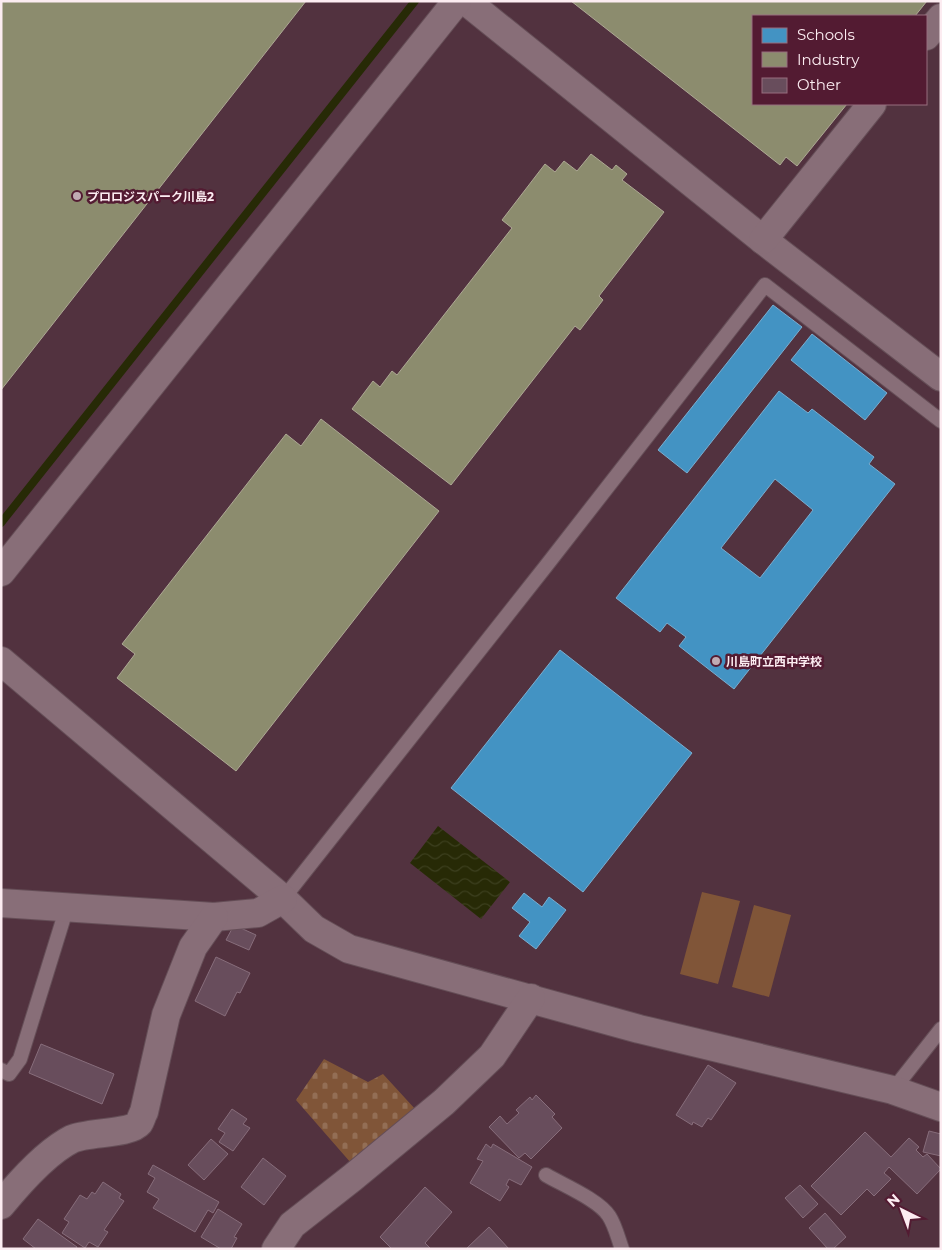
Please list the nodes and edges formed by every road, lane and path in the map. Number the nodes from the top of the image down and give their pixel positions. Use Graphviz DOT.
graph roads {
  1 [pos="457,1"];
  2 [pos="466,1"];
  3 [pos="941,18"];
  4 [pos="927,35"];
  5 [pos="871,105"];
  6 [pos="763,240"];
  7 [pos="941,377"];
  8 [pos="941,421"];
  9 [pos="1,572"];
  10 [pos="1,661"];
  11 [pos="283,899"];
  12 [pos="1,903"];
  13 [pos="66,907"];
  14 [pos="214,917"];
  15 [pos="530,998"];
  16 [pos="941,1029"];
  17 [pos="1,1070"];
  18 [pos="893,1090"];
  19 [pos="941,1107"];
  20 [pos="546,1175"];
  21 [pos="1,1205"];
  22 [pos="276,1249"];
  23 [pos="622,1249"];
  1 -- 9 [label="street"];
  2 -- 6 [label="street"];
  3 -- 4 [label="street"];
  5 -- 6 [label="street"];
  6 -- 7 [label="street"];
  8 -- 11 [label="lane"];
  10 -- 11 [label="street"];
  11 -- 14 [label="street"];
  11 -- 15 [label="street"];
  12 -- 13 [label="street"];
  13 -- 14 [label="street"];
  13 -- 17 [label="lane"];
  14 -- 21 [label="street"];
  15 -- 18 [label="street"];
  15 -- 22 [label="street"];
  16 -- 18 [label="lane"];
  18 -- 19 [label="street"];
  20 -- 23 [label="lane"];
}
